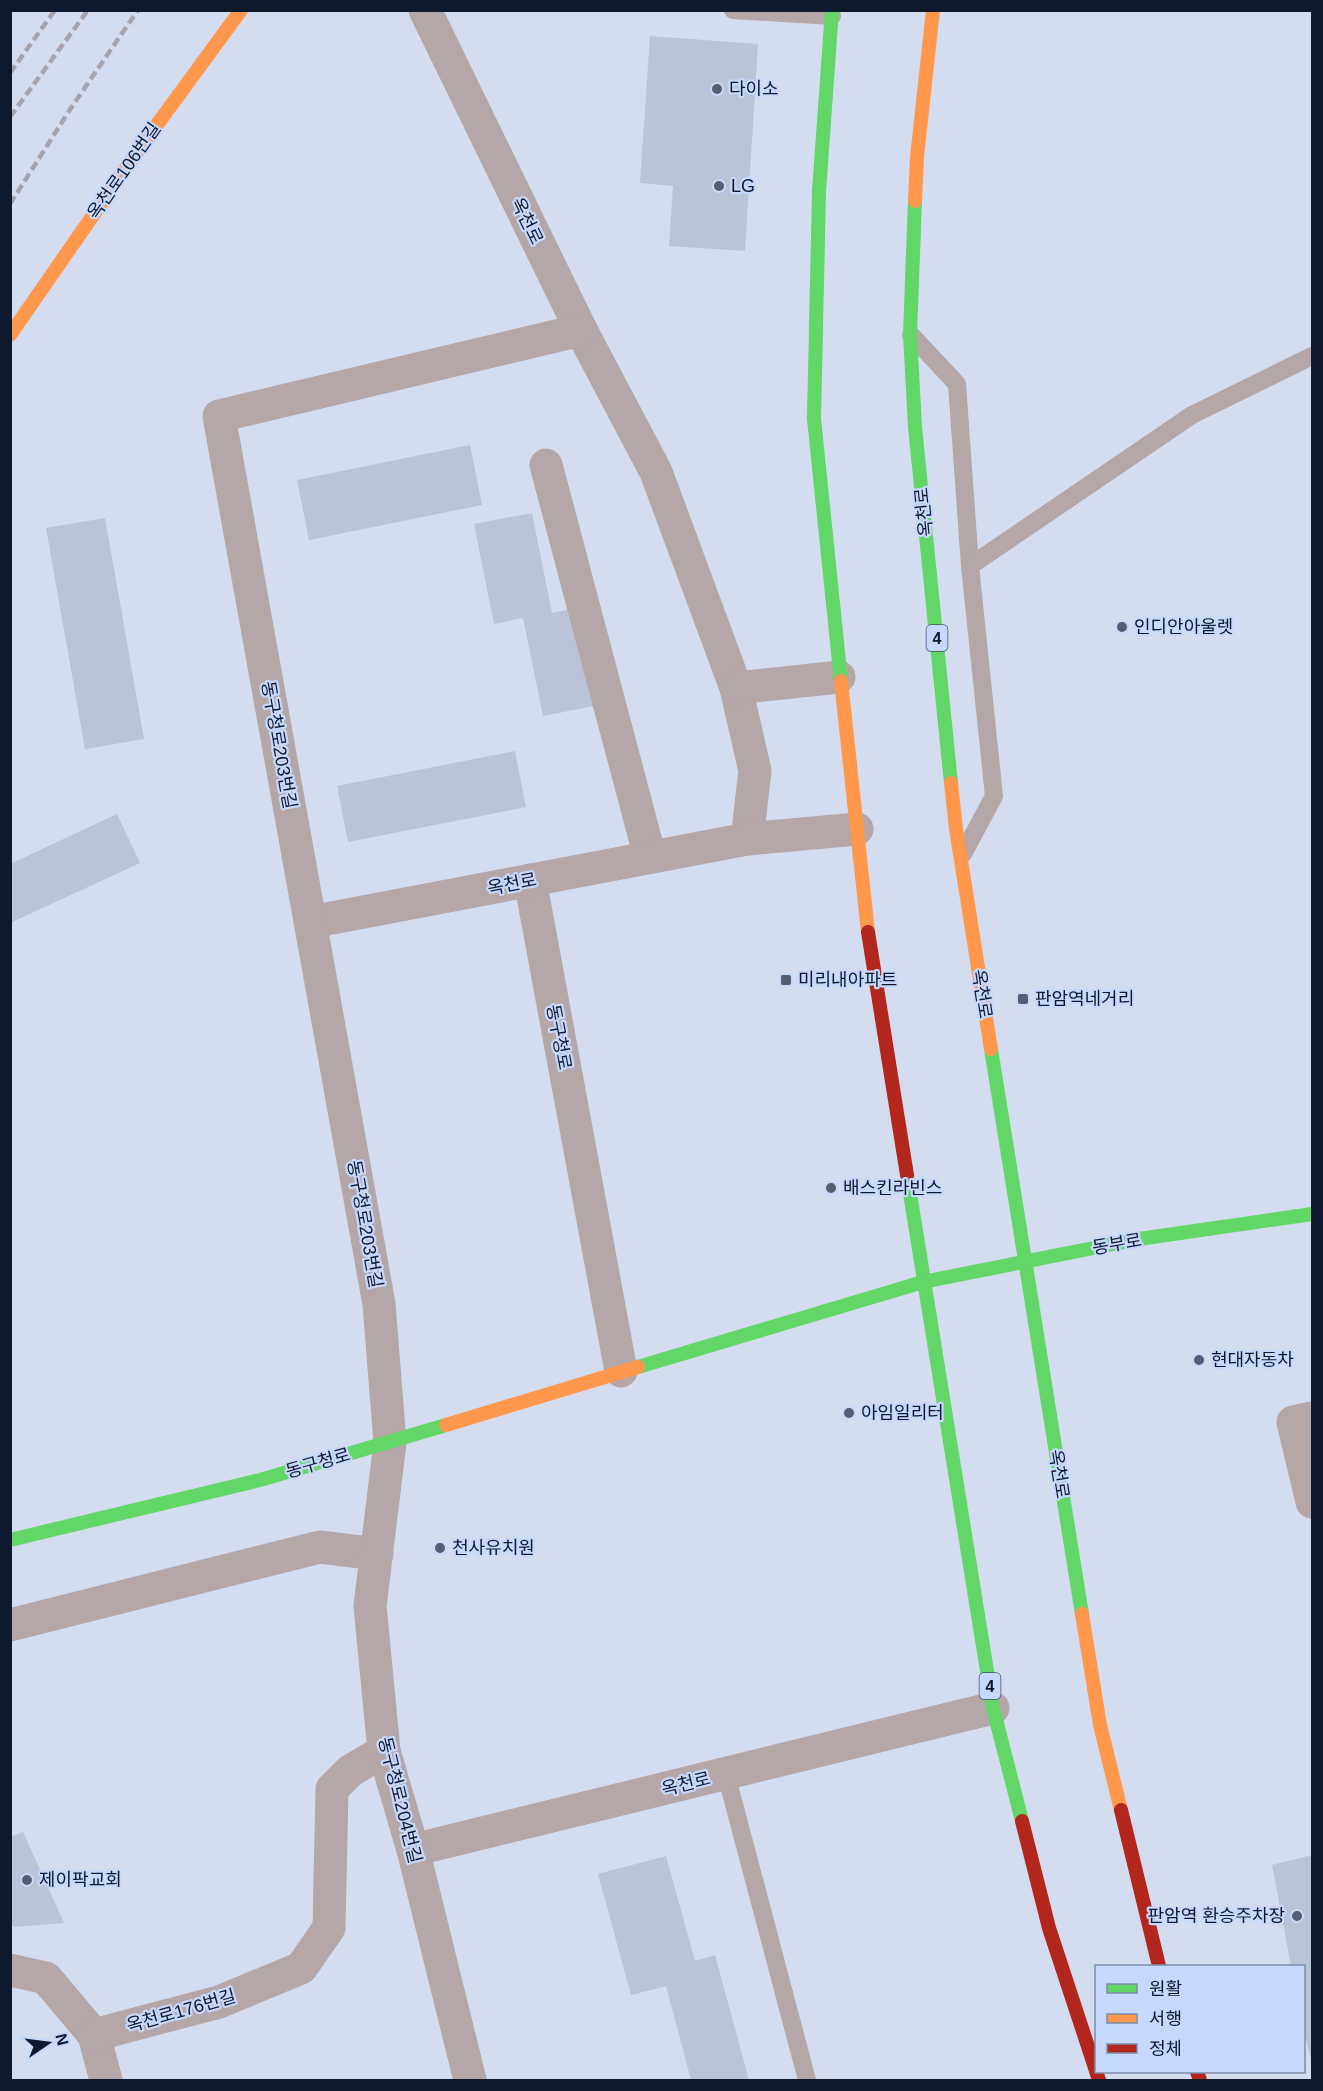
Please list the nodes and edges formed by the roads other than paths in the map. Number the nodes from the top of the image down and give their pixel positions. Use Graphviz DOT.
graph roads {
  1 [pos="242,10"];
  2 [pos="425,10"];
  3 [pos="733,10"];
  4 [pos="933,10"];
  5 [pos="832,13"];
  6 [pos="581,330"];
  7 [pos="910,334"];
  8 [pos="10,335"];
  9 [pos="1312,356"];
  10 [pos="546,465"];
  11 [pos="970,566"];
  12 [pos="839,677"];
  13 [pos="736,688"];
  14 [pos="857,829"];
  15 [pos="747,838"];
  16 [pos="650,857"];
  17 [pos="961,857"];
  18 [pos="530,880"];
  19 [pos="311,922"];
  20 [pos="1312,1214"];
  21 [pos="1025,1261"];
  22 [pos="923,1282"];
  23 [pos="621,1371"];
  24 [pos="1312,1418"];
  25 [pos="390,1443"];
  26 [pos="1312,1502"];
  27 [pos="10,1540"];
  28 [pos="377,1554"];
  29 [pos="10,1625"];
  30 [pos="993,1708"];
  31 [pos="384,1751"];
  32 [pos="726,1774"];
  33 [pos="413,1850"];
  34 [pos="1159,1965"];
  35 [pos="10,1970"];
  36 [pos="94,2035"];
  37 [pos="1095,2068"];
  38 [pos="106,2080"];
  39 [pos="470,2080"];
  40 [pos="807,2080"];
  1 -- 8 [label="main road, 옥천로106번길"];
  2 -- 6 [label="street, 옥천로"];
  3 -- 5 [label="lane"];
  4 -- 7 [label="main road, 옥천로 / 4"];
  5 -- 12 [label="main road, 4"];
  6 -- 13 [label="street, 옥천로"];
  6 -- 19 [label="street, 동구청로203번길"];
  7 -- 11 [label="lane"];
  7 -- 17 [label="main road, 옥천로 / 4"];
  9 -- 11 [label="lane"];
  10 -- 16 [label="street"];
  11 -- 17 [label="lane"];
  12 -- 13 [label="street"];
  12 -- 14 [label="main road, 4"];
  13 -- 15 [label="street, 옥천로"];
  14 -- 15 [label="street, 옥천로"];
  14 -- 22 [label="main road, 4"];
  15 -- 16 [label="street, 옥천로"];
  16 -- 18 [label="street, 옥천로"];
  17 -- 21 [label="main road, 옥천로 / 4"];
  18 -- 19 [label="street, 옥천로"];
  18 -- 23 [label="street, 동구청로"];
  19 -- 25 [label="street, 동구청로203번길"];
  20 -- 21 [label="main road, 동부로"];
  21 -- 22 [label="main road, 동부로"];
  21 -- 34 [label="main road, 옥천로 / 4"];
  22 -- 23 [label="main road, 동구청로"];
  22 -- 30 [label="main road, 4"];
  23 -- 25 [label="main road, 동구청로"];
  24 -- 26 [label="street"];
  25 -- 27 [label="main road, 동구청로"];
  25 -- 28 [label="street, 동구청로204번길"];
  28 -- 29 [label="street"];
  28 -- 31 [label="street, 동구청로204번길"];
  30 -- 32 [label="street, 옥천로"];
  30 -- 37 [label="main road, 4"];
  31 -- 33 [label="street, 동구청로204번길"];
  31 -- 36 [label="street, 옥천로176번길"];
  32 -- 33 [label="street, 옥천로"];
  32 -- 40 [label="lane"];
  33 -- 39 [label="street, 동구청로204번길"];
  35 -- 36 [label="street"];
  36 -- 38 [label="street"];
}
